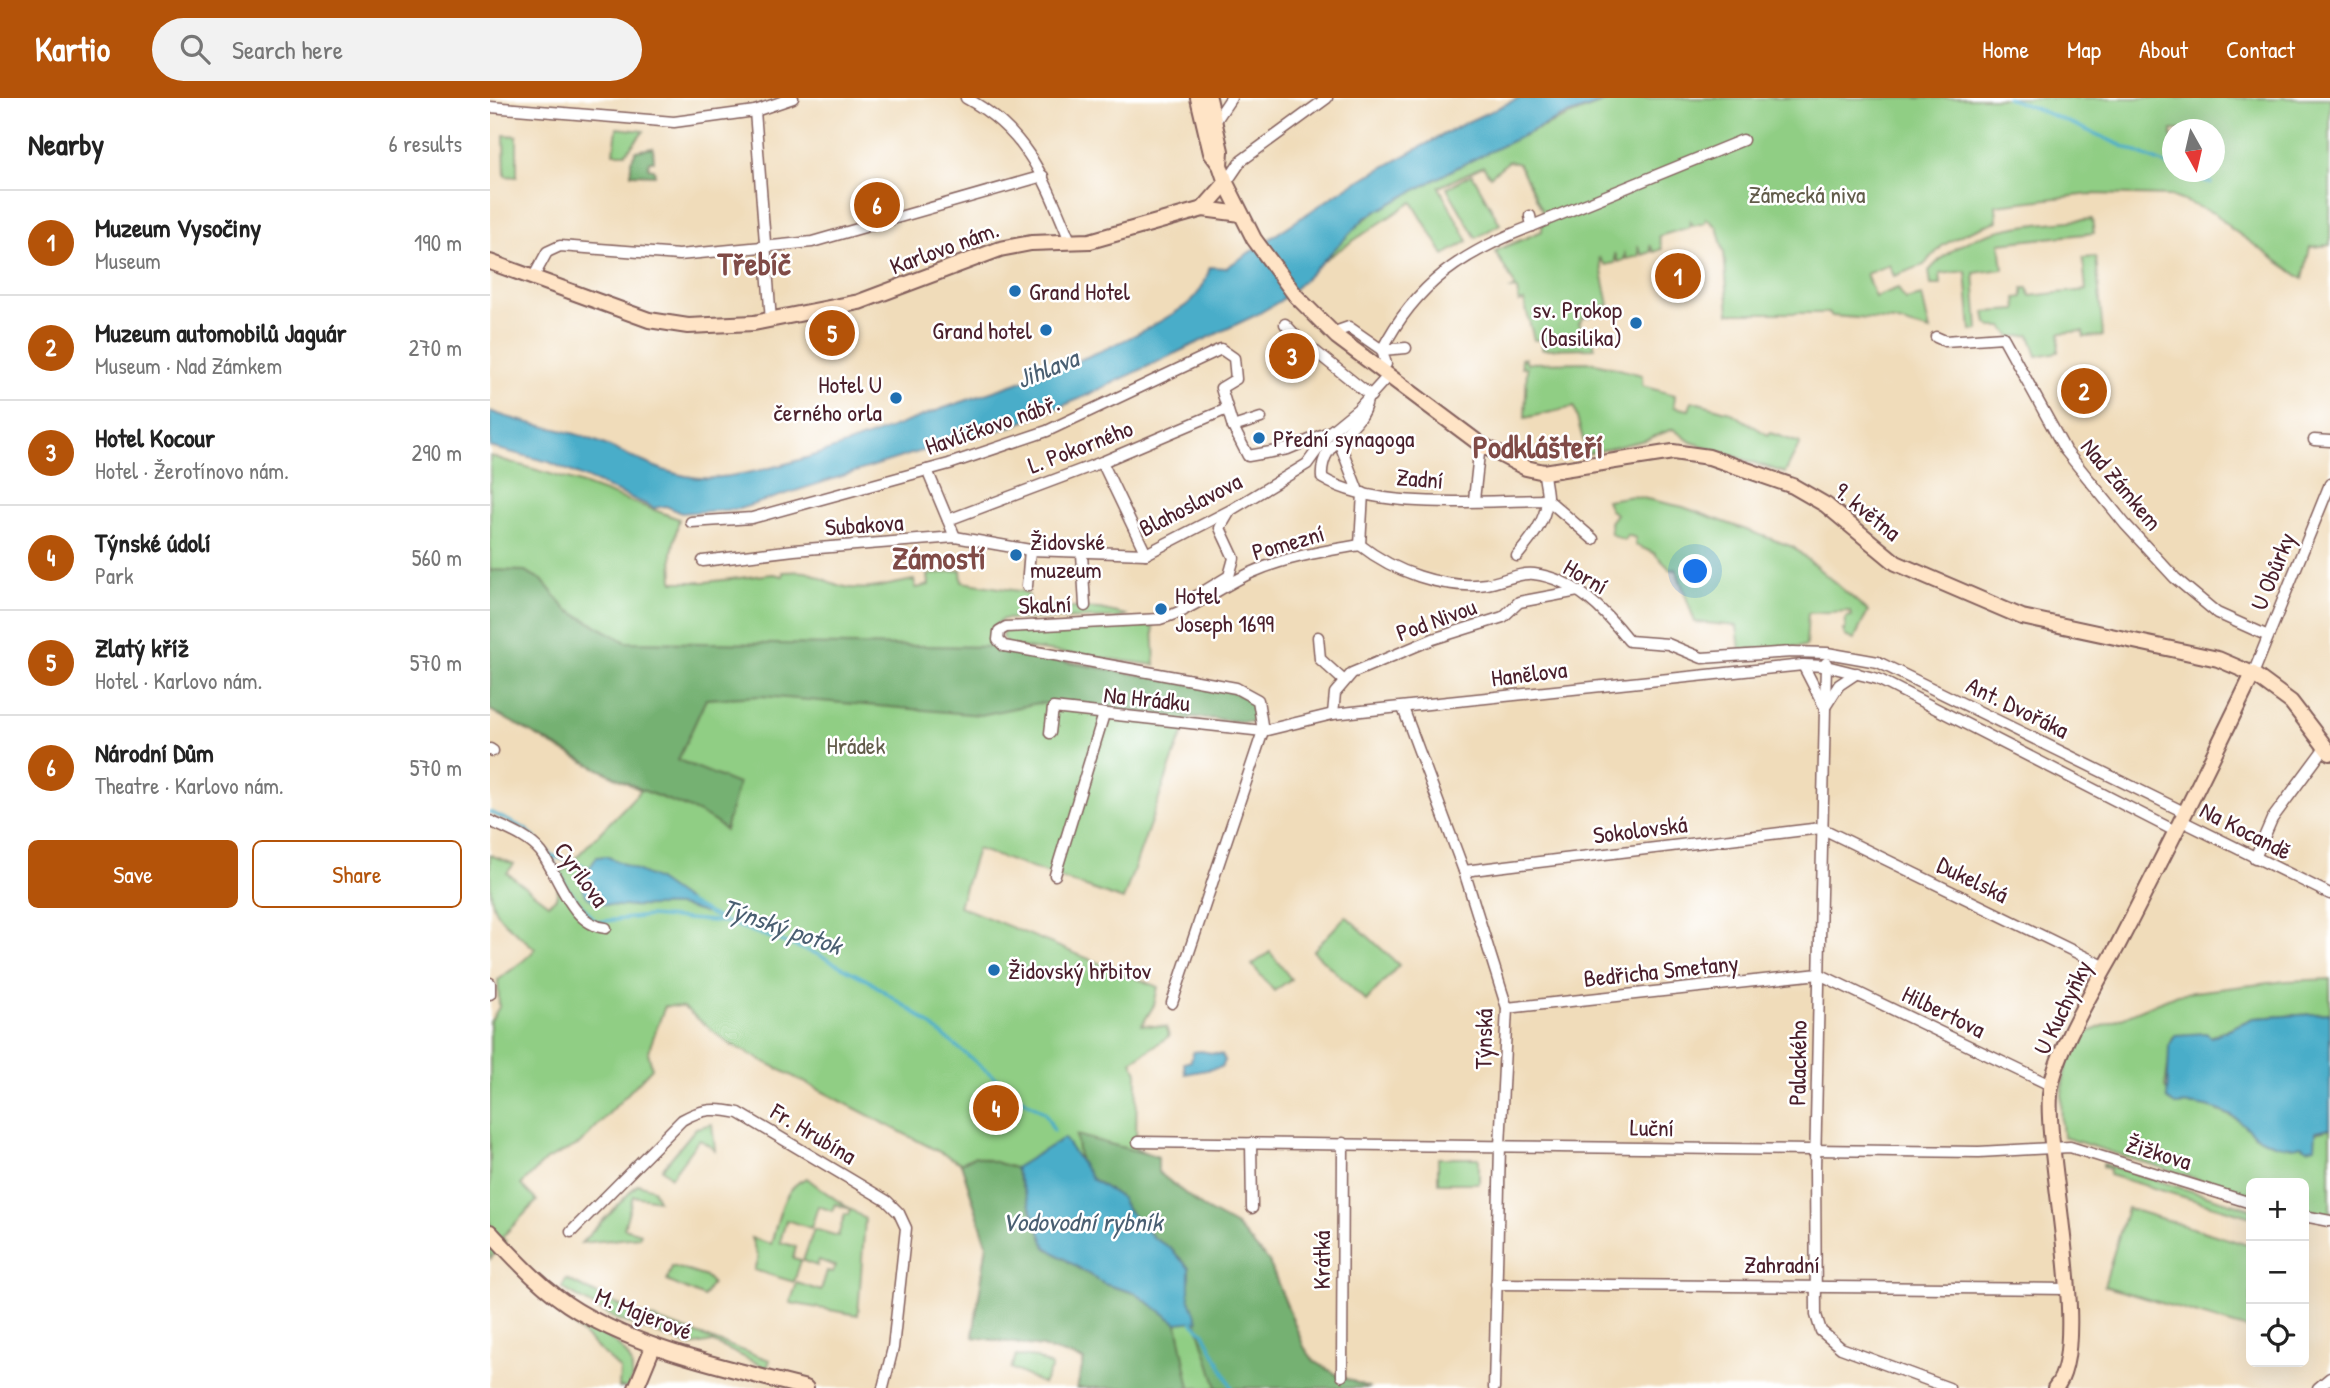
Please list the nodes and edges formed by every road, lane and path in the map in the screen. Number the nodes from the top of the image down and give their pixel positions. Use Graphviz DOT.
graph roads {
  1 [pos="805,98"];
  2 [pos="966,98"];
  3 [pos="1198,98"];
  4 [pos="1209,98"];
  5 [pos="1231,98"];
  6 [pos="1327,98"];
  7 [pos="793,99"];
  8 [pos="490,107"];
  9 [pos="755,111"];
  10 [pos="1215,122"];
  11 [pos="1743,140"];
  12 [pos="1220,165"];
  13 [pos="1043,176"];
  14 [pos="1226,183"];
  15 [pos="1203,209"];
  16 [pos="1241,215"];
  17 [pos="1071,243"];
  18 [pos="765,248"];
  19 [pos="490,261"];
  20 [pos="533,278"];
  21 [pos="771,321"];
  22 [pos="1285,324"];
  23 [pos="1332,332"];
  24 [pos="1936,337"];
  25 [pos="1382,350"];
  26 [pos="1385,370"];
  27 [pos="1369,398"];
  28 [pos="1227,409"];
  29 [pos="1261,418"];
  30 [pos="1233,427"];
  31 [pos="1335,435"];
  32 [pos="2314,440"];
  33 [pos="2330,441"];
  34 [pos="1480,444"];
  35 [pos="1102,462"];
  36 [pos="927,470"];
  37 [pos="1544,472"];
  38 [pos="2330,484"];
  39 [pos="1361,492"];
  40 [pos="1474,500"];
  41 [pos="1548,500"];
  42 [pos="1231,510"];
  43 [pos="948,520"];
  44 [pos="691,522"];
  45 [pos="955,537"];
  46 [pos="1593,539"];
  47 [pos="1360,545"];
  48 [pos="1030,550"];
  49 [pos="1082,553"];
  50 [pos="1146,554"];
  51 [pos="1517,556"];
  52 [pos="703,561"];
  53 [pos="1027,586"];
  54 [pos="1578,591"];
  55 [pos="1085,606"];
  56 [pos="1183,611"];
  57 [pos="2268,636"];
  58 [pos="1318,637"];
  59 [pos="1826,653"];
  60 [pos="1803,664"];
  61 [pos="1826,666"];
  62 [pos="1857,673"];
  63 [pos="2253,674"];
  64 [pos="1343,680"];
  65 [pos="1403,708"];
  66 [pos="1825,708"];
  67 [pos="1104,714"];
  68 [pos="1333,714"];
  69 [pos="1263,731"];
  70 [pos="1050,733"];
  71 [pos="2328,749"];
  72 [pos="490,821"];
  73 [pos="2182,822"];
  74 [pos="1821,828"];
  75 [pos="2255,858"];
  76 [pos="1464,871"];
  77 [pos="1055,875"];
  78 [pos="2330,894"];
  79 [pos="606,928"];
  80 [pos="2106,967"];
  81 [pos="1819,974"];
  82 [pos="490,983"];
  83 [pos="490,994"];
  84 [pos="1172,1003"];
  85 [pos="1507,1008"];
  86 [pos="2050,1085"];
  87 [pos="1138,1142"];
  88 [pos="1251,1143"];
  89 [pos="1343,1143"];
  90 [pos="1500,1146"];
  91 [pos="2053,1148"];
  92 [pos="1817,1149"];
  93 [pos="2246,1201"];
  94 [pos="1251,1208"];
  95 [pos="2309,1217"];
  96 [pos="2330,1221"];
  97 [pos="490,1232"];
  98 [pos="571,1232"];
  99 [pos="1496,1284"];
  100 [pos="1815,1286"];
  101 [pos="2068,1289"];
  102 [pos="653,1347"];
  103 [pos="1342,1376"];
  104 [pos="2330,1378"];
  105 [pos="636,1388"];
  106 [pos="806,1388"];
  107 [pos="883,1388"];
  108 [pos="1494,1388"];
  109 [pos="1949,1388"];
  110 [pos="2057,1388"];
  111 [pos="2318,1388"];
  1 -- 7 [label="street"];
  2 -- 13 [label="street"];
  3 -- 12 [label="street"];
  4 -- 10 [label="street"];
  5 -- 10 [label="street"];
  6 -- 14 [label="street"];
  7 -- 9 [label="street"];
  8 -- 9 [label="street"];
  9 -- 18 [label="street"];
  10 -- 12 [label="street"];
  11 -- 25 [label="street"];
  12 -- 14 [label="street"];
  13 -- 17 [label="street"];
  13 -- 18 [label="street, Karlovo nám."];
  14 -- 15 [label="street"];
  14 -- 16 [label="street"];
  15 -- 16 [label="street"];
  15 -- 17 [label="street, Karlovo nám."];
  16 -- 23 [label="street, 9. května"];
  17 -- 21 [label="street, Karlovo nám."];
  18 -- 20 [label="street, Karlovo nám."];
  18 -- 21 [label="street"];
  19 -- 20 [label="street"];
  20 -- 21 [label="street, Karlovo nám."];
  22 -- 27 [label="street"];
  23 -- 25 [label="street"];
  23 -- 26 [label="street, 9. května"];
  24 -- 57 [label="street, Nad Zámkem"];
  25 -- 26 [label="street"];
  25 -- 26 [label="street, Blahoslavova"];
  26 -- 27 [label="street, Blahoslavova"];
  26 -- 34 [label="street, 9. května"];
  27 -- 31 [label="street, Blahoslavova"];
  28 -- 30 [label="street"];
  28 -- 35 [label="street, L. Pokorného"];
  28 -- 36 [label="street, Havlíčkovo nábř."];
  29 -- 30 [label="street"];
  30 -- 31 [label="street"];
  31 -- 39 [label="street"];
  31 -- 39 [label="street, Zadní"];
  31 -- 42 [label="street, Blahoslavova"];
  32 -- 33 [label="street"];
  34 -- 37 [label="street, 9. května"];
  34 -- 40 [label="street, Zadní"];
  35 -- 43 [label="street, L. Pokorného"];
  35 -- 50 [label="street"];
  36 -- 43 [label="street"];
  36 -- 44 [label="street, Havlíčkovo nábř."];
  37 -- 41 [label="street"];
  37 -- 63 [label="street, 9. května"];
  38 -- 57 [label="street, U Obůrky"];
  39 -- 40 [label="street, Zadní"];
  39 -- 47 [label="street, Pomezní"];
  40 -- 41 [label="street, Zadní"];
  41 -- 46 [label="street"];
  41 -- 51 [label="street"];
  42 -- 50 [label="street, Blahoslavova"];
  42 -- 56 [label="street, Skalní"];
  43 -- 45 [label="street"];
  45 -- 48 [label="street, Blahoslavova"];
  45 -- 52 [label="street, Subakova"];
  47 -- 54 [label="street, Horní"];
  47 -- 56 [label="street, Pomezní"];
  48 -- 49 [label="street, Blahoslavova"];
  48 -- 53 [label="street"];
  49 -- 50 [label="street, Blahoslavova"];
  49 -- 55 [label="street"];
  54 -- 59 [label="street, Horní"];
  54 -- 64 [label="street, Pod Nivou"];
  56 -- 69 [label="street, Skalní"];
  57 -- 63 [label="street, U Obůrky"];
  58 -- 64 [label="street"];
  59 -- 61 [label="street, Palackého"];
  59 -- 73 [label="street, Ant. Dvořáka"];
  60 -- 61 [label="street, Hanělova"];
  60 -- 65 [label="street, Hanělova"];
  60 -- 66 [label="street"];
  61 -- 62 [label="street, Ant. Dvořáka"];
  61 -- 66 [label="street, Palackého"];
  62 -- 66 [label="street"];
  62 -- 73 [label="street, Ant. Dvořáka"];
  63 -- 71 [label="street, 9. května"];
  63 -- 73 [label="street, U Kuchyňky"];
  64 -- 68 [label="street"];
  65 -- 68 [label="street, Hanělova"];
  65 -- 76 [label="street, Týnská"];
  66 -- 74 [label="street, Palackého"];
  67 -- 69 [label="street, Na Hrádku"];
  67 -- 70 [label="street, Na Hrádku"];
  67 -- 77 [label="street"];
  68 -- 69 [label="street, Hanělova"];
  69 -- 84 [label="street"];
  71 -- 75 [label="street"];
  72 -- 79 [label="street, Cyrilova"];
  73 -- 75 [label="street, Na Kocandě"];
  73 -- 80 [label="street, U Kuchyňky"];
  74 -- 76 [label="street, Sokolovská"];
  74 -- 80 [label="street, Dukelská"];
  74 -- 81 [label="street, Palackého"];
  75 -- 78 [label="street, Na Kocandě"];
  76 -- 85 [label="street, Týnská"];
  80 -- 86 [label="street, U Kuchyňky"];
  81 -- 85 [label="street, Bedřicha Smetany"];
  81 -- 86 [label="street, Hilbertova"];
  81 -- 92 [label="street, Palackého"];
  82 -- 83 [label="street"];
  85 -- 90 [label="street, Týnská"];
  86 -- 91 [label="street, U Kuchyňky"];
  87 -- 88 [label="street, Luční"];
  88 -- 89 [label="street, Luční"];
  88 -- 94 [label="street"];
  89 -- 90 [label="street, Luční"];
  89 -- 103 [label="street, Krátká"];
  90 -- 92 [label="street, Luční"];
  90 -- 99 [label="street, Týnská"];
  91 -- 92 [label="street, Luční"];
  91 -- 93 [label="street, Žižkova"];
  91 -- 101 [label="street, U Kuchyňky"];
  92 -- 100 [label="street, Palackého"];
  95 -- 96 [label="street"];
  97 -- 102 [label="street, M. Majerové"];
  98 -- 107 [label="street, Fr. Hrubína"];
  99 -- 100 [label="street, Zahradní"];
  99 -- 108 [label="street, Týnská"];
  100 -- 101 [label="street, Zahradní"];
  100 -- 109 [label="street, Palackého"];
  101 -- 110 [label="street, U Kuchyňky"];
  102 -- 105 [label="street"];
  102 -- 106 [label="street, M. Majerové"];
  104 -- 111 [label="street"];
}
